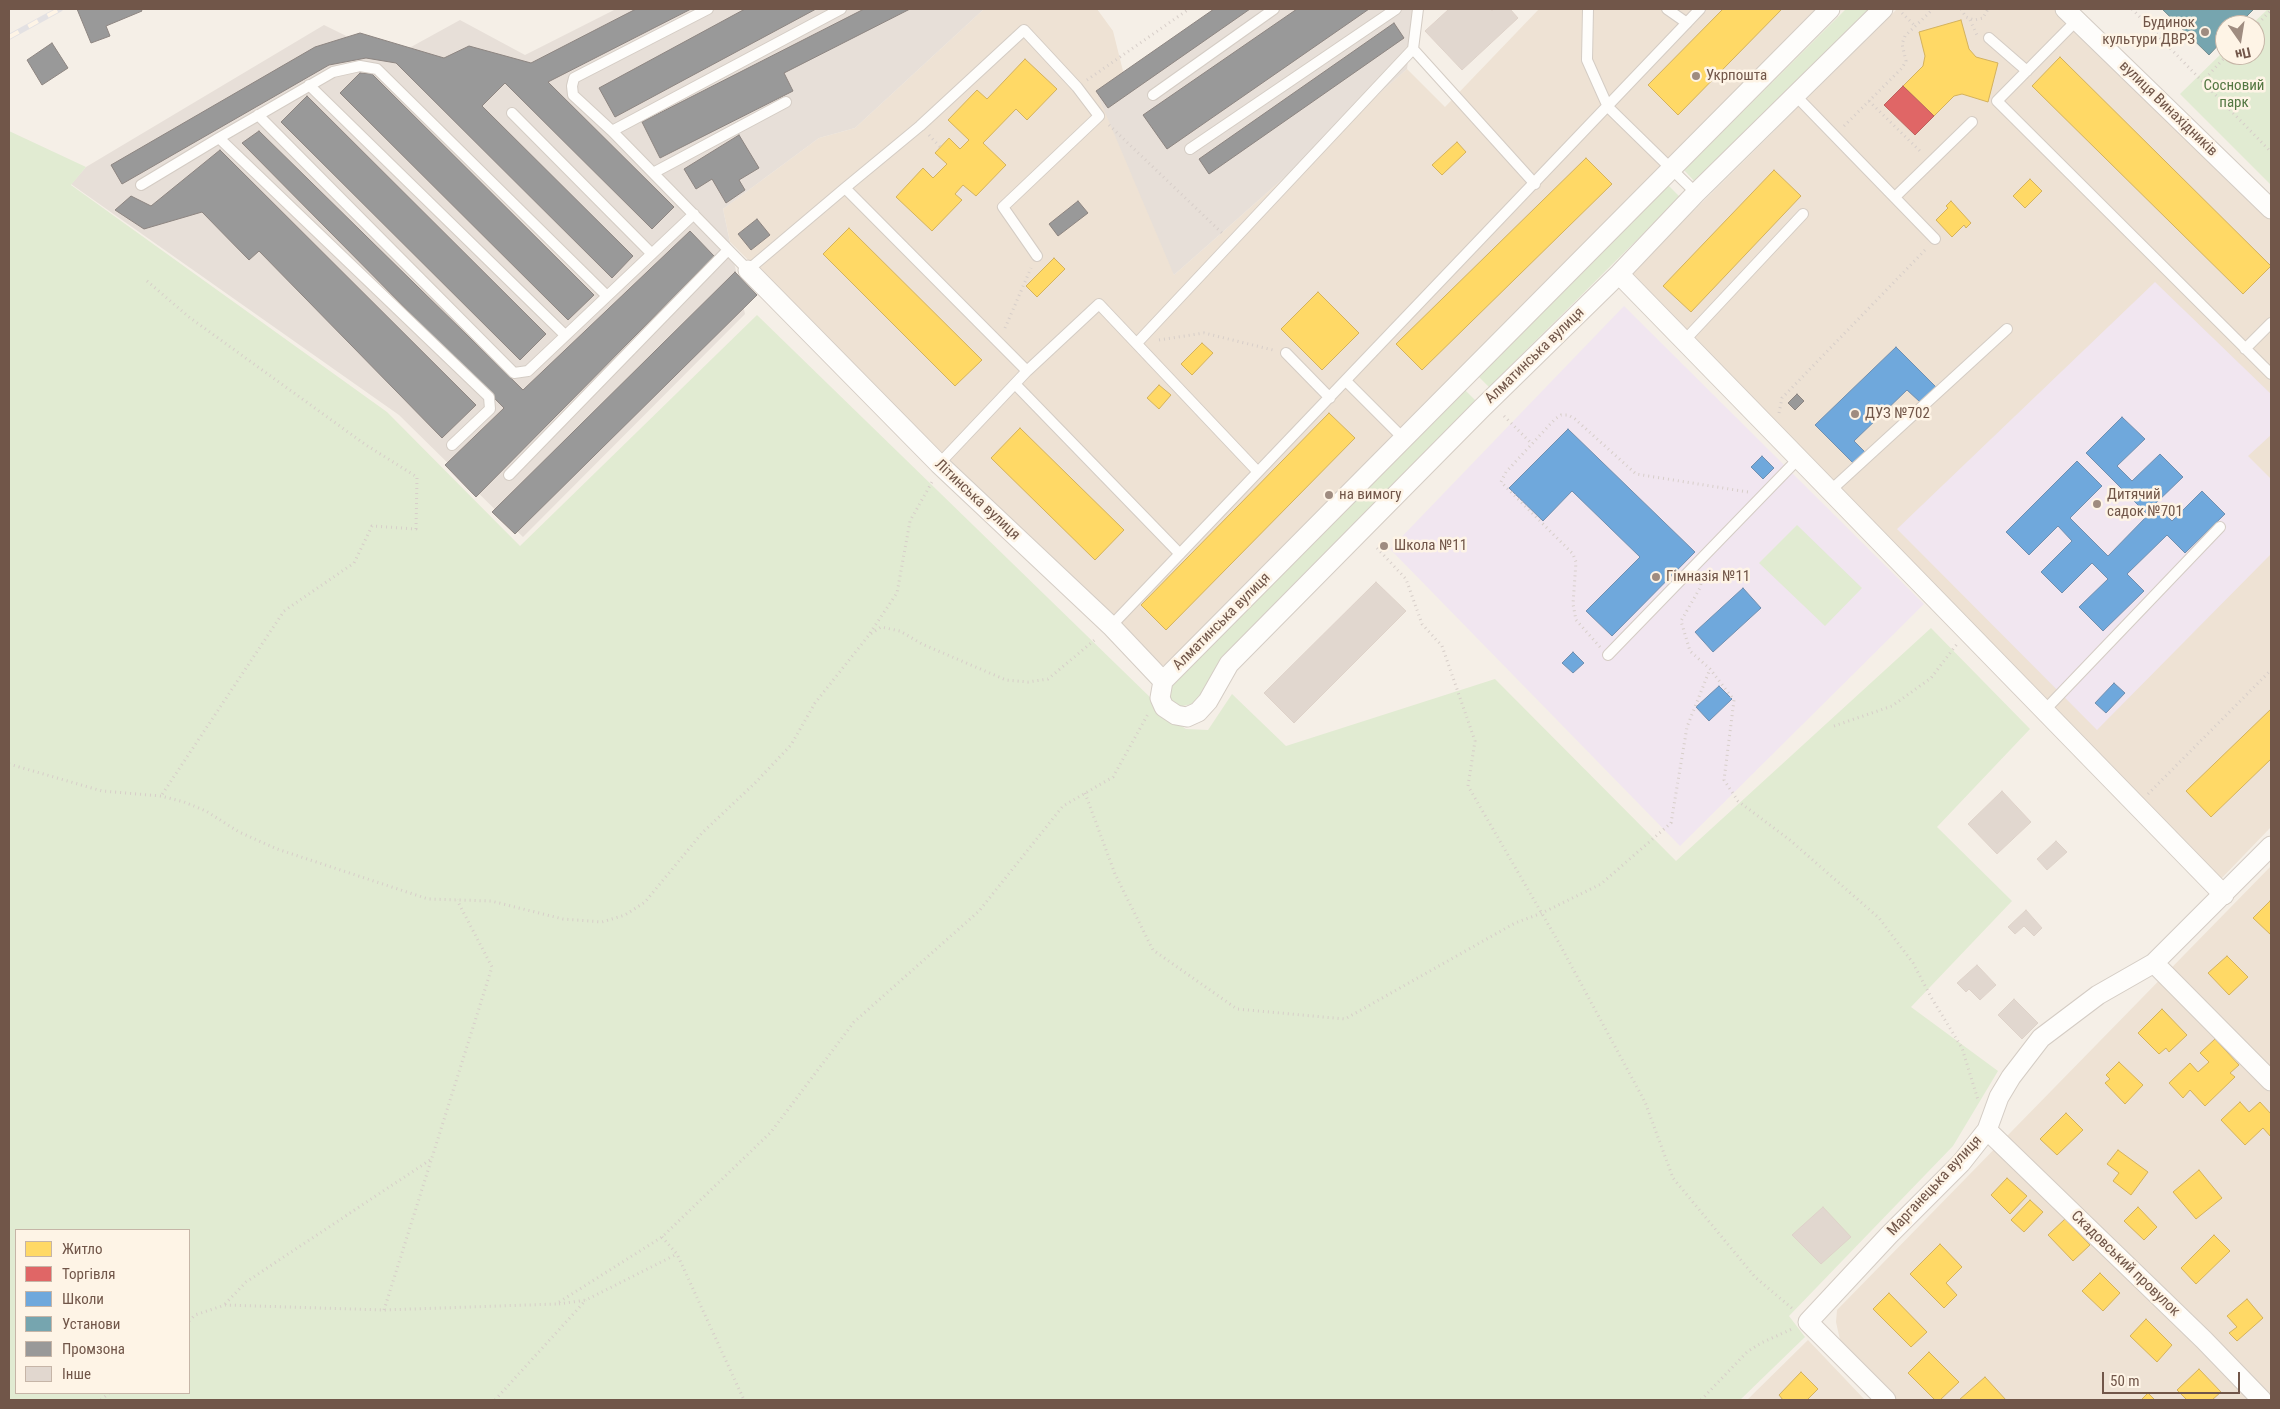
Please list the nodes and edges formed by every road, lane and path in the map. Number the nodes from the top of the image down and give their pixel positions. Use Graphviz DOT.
graph roads {
  1 [pos="708,9"];
  2 [pos="841,9"];
  3 [pos="1189,9"];
  4 [pos="1274,9"];
  5 [pos="1396,9"];
  6 [pos="1418,9"];
  7 [pos="1588,9"];
  8 [pos="1667,9"];
  9 [pos="1700,9"];
  10 [pos="1830,9"];
  11 [pos="1884,9"];
  12 [pos="1933,9"];
  13 [pos="1960,9"];
  14 [pos="1988,9"];
  15 [pos="2132,9"];
  16 [pos="1902,14"];
  17 [pos="2071,15"];
  18 [pos="1687,23"];
  19 [pos="1915,26"];
  20 [pos="1990,38"];
  21 [pos="1413,48"];
  22 [pos="2218,65"];
  23 [pos="2027,70"];
  24 [pos="2202,82"];
  25 [pos="309,85"];
  26 [pos="1077,87"];
  27 [pos="1153,95"];
  28 [pos="1796,96"];
  29 [pos="1869,101"];
  30 [pos="786,102"];
  31 [pos="1608,107"];
  32 [pos="512,113"];
  33 [pos="258,115"];
  34 [pos="1099,116"];
  35 [pos="1972,122"];
  36 [pos="612,131"];
  37 [pos="1834,135"];
  38 [pos="219,138"];
  39 [pos="1190,149"];
  40 [pos="2271,152"];
  41 [pos="1930,162"];
  42 [pos="1671,168"];
  43 [pos="653,173"];
  44 [pos="1535,184"];
  45 [pos="140,185"];
  46 [pos="845,188"];
  47 [pos="1696,194"];
  48 [pos="1895,197"];
  49 [pos="2271,209"];
  50 [pos="694,214"];
  51 [pos="1804,214"];
  52 [pos="1935,239"];
  53 [pos="1232,242"];
  54 [pos="728,250"];
  55 [pos="652,254"];
  56 [pos="1037,256"];
  57 [pos="748,270"];
  58 [pos="1619,274"];
  59 [pos="147,281"];
  60 [pos="607,296"];
  61 [pos="2271,323"];
  62 [pos="2007,329"];
  63 [pos="566,335"];
  64 [pos="1684,340"];
  65 [pos="998,342"];
  66 [pos="1137,343"];
  67 [pos="2245,349"];
  68 [pos="1286,353"];
  69 [pos="1027,371"];
  70 [pos="2271,374"];
  71 [pos="1346,381"];
  72 [pos="1015,384"];
  73 [pos="1330,398"];
  74 [pos="1504,416"];
  75 [pos="1777,421"];
  76 [pos="1403,438"];
  77 [pos="1532,444"];
  78 [pos="452,445"];
  79 [pos="1798,458"];
  80 [pos="941,466"];
  81 [pos="1258,472"];
  82 [pos="510,475"];
  83 [pos="1830,491"];
  84 [pos="1763,495"];
  85 [pos="2220,527"];
  86 [pos="1377,548"];
  87 [pos="1708,553"];
  88 [pos="1180,554"];
  89 [pos="1111,626"];
  90 [pos="1965,631"];
  91 [pos="869,635"];
  92 [pos="1608,655"];
  93 [pos="1710,669"];
  94 [pos="2271,670"];
  95 [pos="1163,681"];
  96 [pos="1150,710"];
  97 [pos="2044,711"];
  98 [pos="1834,726"];
  99 [pos="9,764"];
  100 [pos="1085,793"];
  101 [pos="161,796"];
  102 [pos="2146,796"];
  103 [pos="2271,846"];
  104 [pos="2224,895"];
  105 [pos="456,900"];
  106 [pos="1542,913"];
  107 [pos="2154,963"];
  108 [pos="2271,1081"];
  109 [pos="1978,1101"];
  110 [pos="1987,1130"];
  111 [pos="432,1160"];
  112 [pos="662,1237"];
  113 [pos="677,1254"];
  114 [pos="586,1300"];
  115 [pos="556,1304"];
  116 [pos="225,1305"];
  117 [pos="384,1310"];
  118 [pos="190,1320"];
  119 [pos="1808,1322"];
  120 [pos="495,1400"];
  121 [pos="744,1400"];
  122 [pos="1701,1400"];
  123 [pos="1886,1400"];
  124 [pos="2262,1400"];
  1 -- 36 [label="lane"];
  2 -- 36 [label="lane"];
  3 -- 26 [label="path"];
  4 -- 27 [label="lane"];
  5 -- 39 [label="lane"];
  6 -- 21 [label="lane"];
  7 -- 31 [label="lane"];
  8 -- 18 [label="lane"];
  9 -- 18 [label="lane"];
  10 -- 42 [label="street, Алматинська вулиця"];
  11 -- 28 [label="street, Алматинська вулиця"];
  12 -- 19 [label="path"];
  13 -- 14 [label="path"];
  15 -- 24 [label="path"];
  16 -- 19 [label="path"];
  17 -- 23 [label="lane"];
  17 -- 49 [label="street, вулиця Винахідників"];
  18 -- 31 [label="lane"];
  19 -- 29 [label="path"];
  20 -- 23 [label="lane"];
  21 -- 44 [label="lane"];
  21 -- 53 [label="lane"];
  22 -- 24 [label="path"];
  23 -- 67 [label="lane"];
  24 -- 40 [label="path"];
  25 -- 33 [label="lane"];
  25 -- 60 [label="lane"];
  25 -- 63 [label="lane"];
  26 -- 34 [label="lane"];
  26 -- 46 [label="lane"];
  28 -- 37 [label="lane"];
  28 -- 47 [label="street, Алматинська вулиця"];
  29 -- 37 [label="path"];
  29 -- 41 [label="path"];
  30 -- 43 [label="lane"];
  31 -- 42 [label="lane"];
  31 -- 44 [label="lane"];
  32 -- 55 [label="lane"];
  33 -- 38 [label="lane"];
  33 -- 63 [label="lane"];
  34 -- 53 [label="path"];
  34 -- 56 [label="lane"];
  35 -- 41 [label="lane"];
  36 -- 43 [label="lane"];
  37 -- 48 [label="lane"];
  38 -- 45 [label="lane"];
  38 -- 78 [label="lane"];
  41 -- 48 [label="lane"];
  42 -- 47 [label="lane"];
  42 -- 76 [label="street, Алматинська вулиця"];
  43 -- 50 [label="lane"];
  44 -- 71 [label="lane"];
  46 -- 57 [label="lane"];
  46 -- 65 [label="lane"];
  47 -- 58 [label="street, Алматинська вулиця"];
  48 -- 52 [label="lane"];
  50 -- 54 [label="lane"];
  50 -- 55 [label="lane"];
  51 -- 64 [label="lane"];
  52 -- 75 [label="path"];
  53 -- 66 [label="lane"];
  54 -- 57 [label="lane"];
  54 -- 82 [label="lane"];
  55 -- 60 [label="lane"];
  56 -- 65 [label="path"];
  57 -- 80 [label="street, Літинська вулиця"];
  58 -- 64 [label="street"];
  58 -- 95 [label="street, Алматинська вулиця"];
  59 -- 101 [label="path"];
  60 -- 63 [label="lane"];
  61 -- 67 [label="lane"];
  62 -- 83 [label="lane"];
  64 -- 79 [label="street"];
  65 -- 69 [label="lane"];
  66 -- 68 [label="path"];
  66 -- 69 [label="lane"];
  66 -- 81 [label="lane"];
  67 -- 70 [label="lane"];
  68 -- 73 [label="lane"];
  69 -- 72 [label="lane"];
  71 -- 73 [label="lane"];
  71 -- 76 [label="lane"];
  72 -- 80 [label="lane"];
  72 -- 88 [label="lane"];
  73 -- 81 [label="lane"];
  74 -- 77 [label="path"];
  76 -- 95 [label="street, Алматинська вулиця"];
  77 -- 84 [label="path"];
  77 -- 92 [label="path"];
  79 -- 83 [label="street"];
  79 -- 84 [label="lane"];
  80 -- 89 [label="street, Літинська вулиця"];
  80 -- 91 [label="path"];
  81 -- 88 [label="lane"];
  83 -- 90 [label="street"];
  84 -- 87 [label="lane"];
  85 -- 97 [label="lane"];
  86 -- 106 [label="path"];
  87 -- 92 [label="lane"];
  87 -- 93 [label="path"];
  88 -- 89 [label="lane"];
  89 -- 91 [label="path"];
  89 -- 95 [label="street, Літинська вулиця"];
  90 -- 97 [label="street"];
  90 -- 98 [label="path"];
  91 -- 105 [label="path"];
  93 -- 106 [label="path"];
  93 -- 109 [label="path"];
  94 -- 102 [label="path"];
  96 -- 100 [label="path"];
  97 -- 104 [label="street"];
  99 -- 101 [label="path"];
  100 -- 106 [label="path"];
  100 -- 112 [label="path"];
  101 -- 105 [label="path"];
  103 -- 104 [label="street, Марганецька вулиця"];
  104 -- 107 [label="street, Марганецька вулиця"];
  105 -- 111 [label="path"];
  106 -- 119 [label="path"];
  107 -- 108 [label="street"];
  107 -- 110 [label="street, Марганецька вулиця"];
  110 -- 119 [label="street, Марганецька вулиця"];
  110 -- 124 [label="street, Скадовський провулок"];
  111 -- 116 [label="path"];
  111 -- 117 [label="path"];
  112 -- 113 [label="path"];
  112 -- 115 [label="path"];
  113 -- 114 [label="path"];
  113 -- 121 [label="path"];
  114 -- 115 [label="path"];
  114 -- 120 [label="path"];
  115 -- 117 [label="path"];
  116 -- 117 [label="path"];
  116 -- 118 [label="path"];
  119 -- 122 [label="path"];
  119 -- 123 [label="street"];
}
